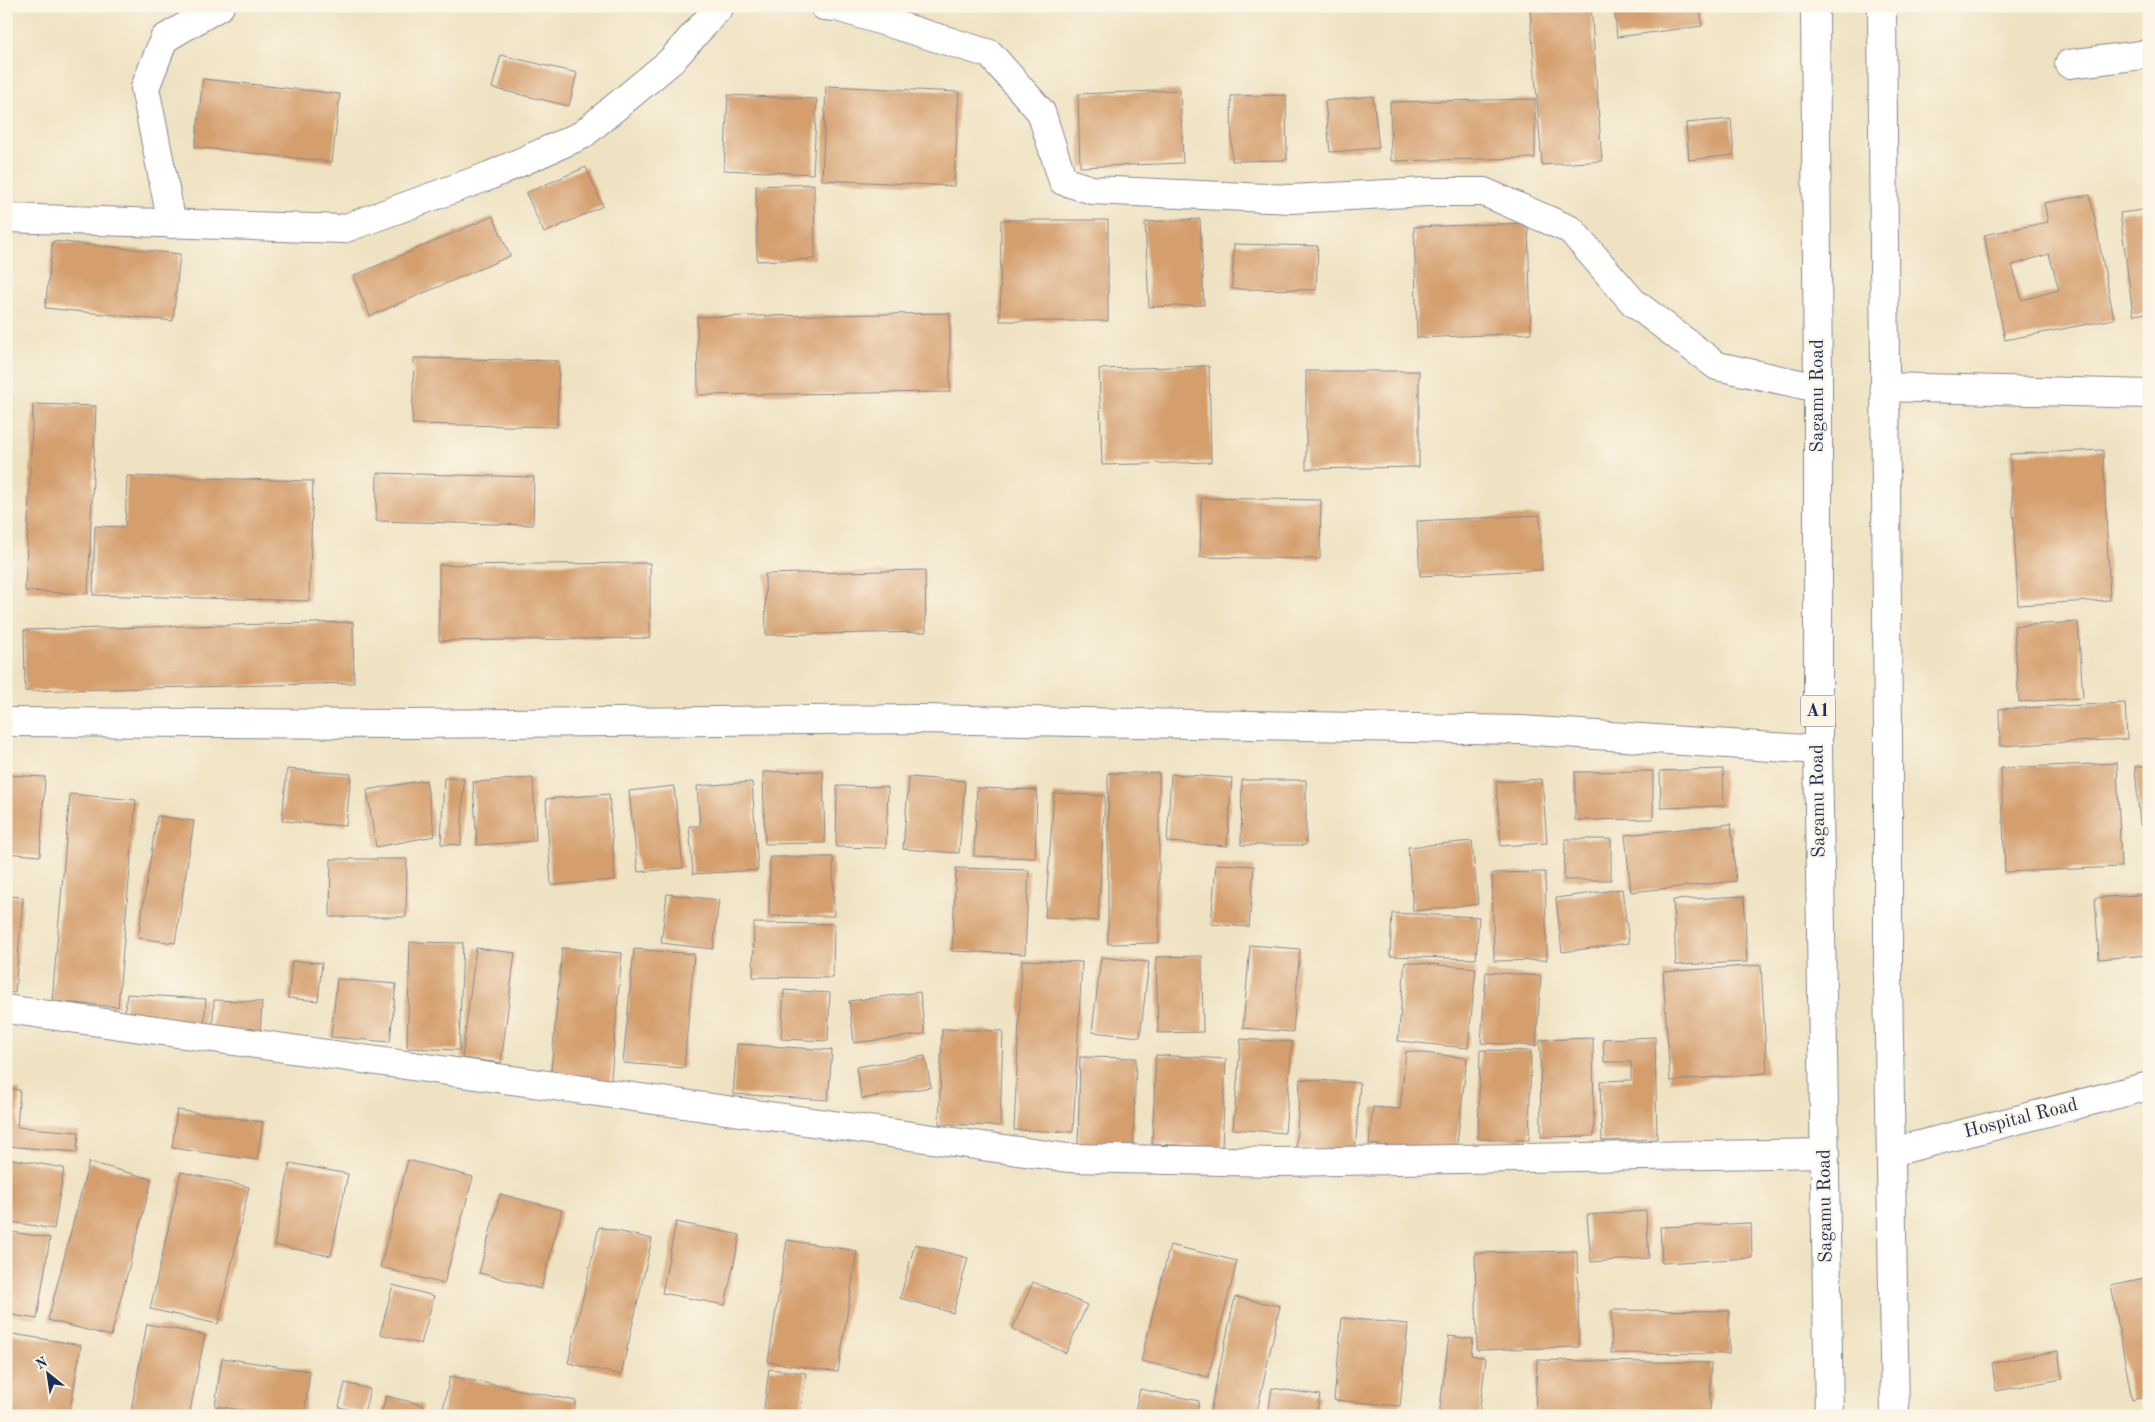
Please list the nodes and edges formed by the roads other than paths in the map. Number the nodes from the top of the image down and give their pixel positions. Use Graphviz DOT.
graph roads {
  1 [pos="220,6"];
  2 [pos="720,6"];
  3 [pos="824,6"];
  4 [pos="1815,6"];
  5 [pos="1882,6"];
  6 [pos="2149,54"];
  7 [pos="2069,64"];
  8 [pos="6,218"];
  9 [pos="172,224"];
  10 [pos="1884,387"];
  11 [pos="1818,388"];
  12 [pos="2149,394"];
  13 [pos="6,722"];
  14 [pos="1818,750"];
  15 [pos="6,1009"];
  16 [pos="2149,1086"];
  17 [pos="1892,1152"];
  18 [pos="1826,1154"];
  19 [pos="1829,1416"];
  20 [pos="1896,1416"];
  1 -- 9 [label="main road"];
  2 -- 9 [label="main road"];
  3 -- 11 [label="main road"];
  4 -- 11 [label="main road, Sagamu Road / A1"];
  5 -- 10 [label="main road"];
  6 -- 7 [label="main road"];
  8 -- 9 [label="main road"];
  10 -- 12 [label="main road"];
  10 -- 17 [label="main road"];
  11 -- 14 [label="main road, Sagamu Road / A1"];
  13 -- 14 [label="main road"];
  14 -- 18 [label="main road, Sagamu Road / A1"];
  15 -- 18 [label="main road"];
  16 -- 17 [label="main road, Hospital Road"];
  17 -- 20 [label="main road"];
  18 -- 19 [label="main road, Sagamu Road / A1"];
}
